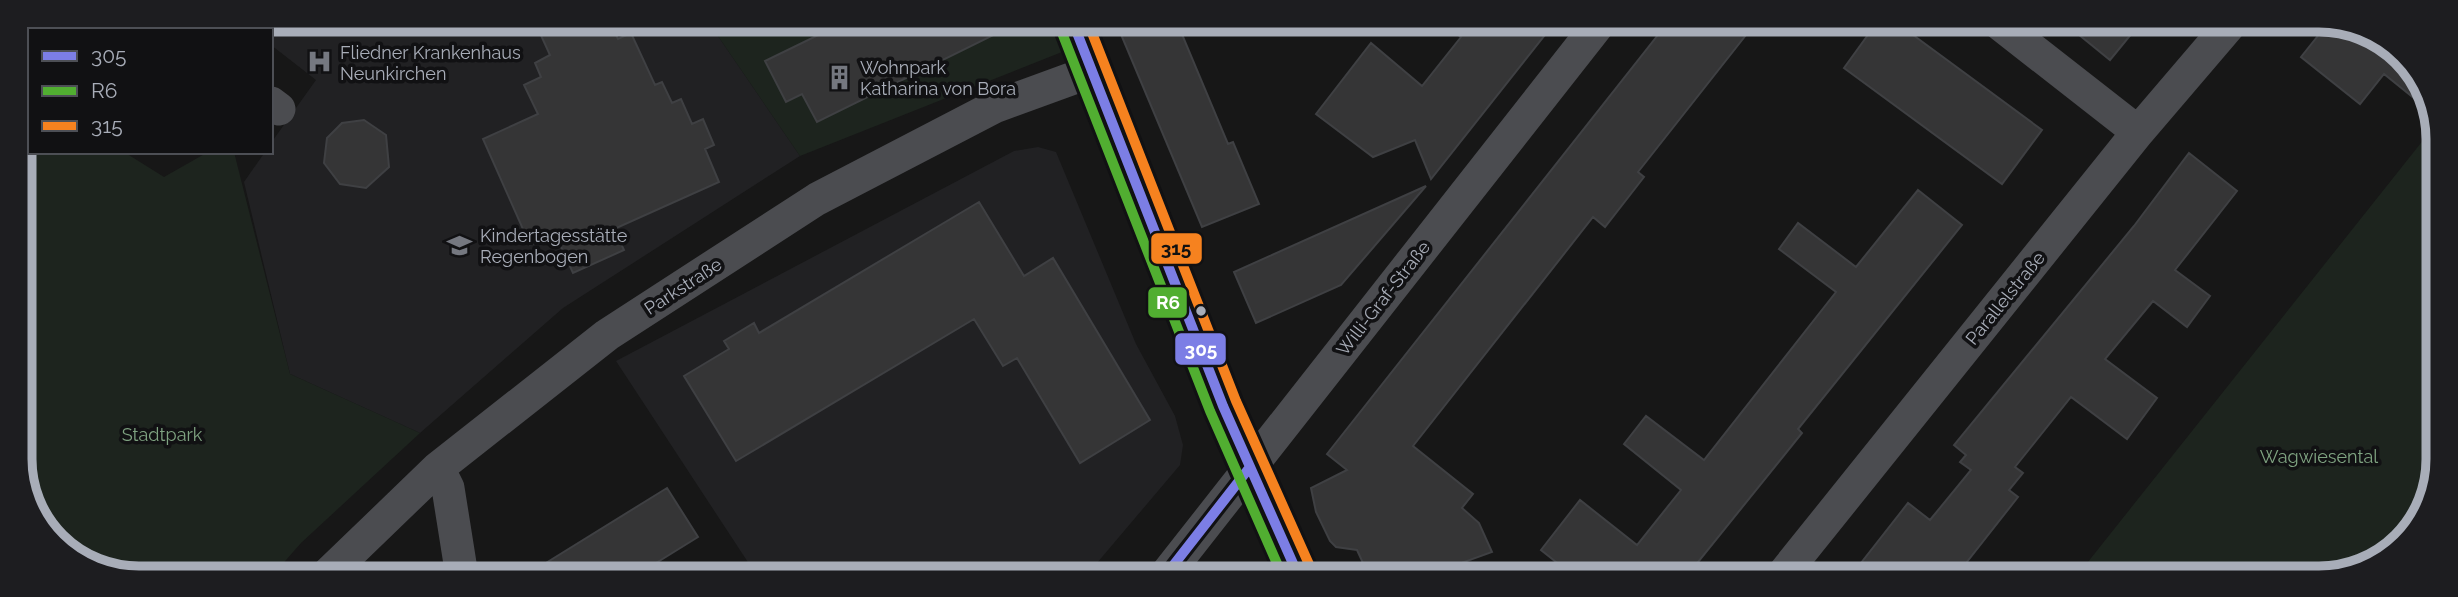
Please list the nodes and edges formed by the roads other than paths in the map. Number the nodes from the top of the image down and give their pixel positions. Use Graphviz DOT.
graph roads {
  1 [pos="1076,32"];
  2 [pos="1592,32"];
  3 [pos="2010,32"];
  4 [pos="2223,32"];
  5 [pos="1090,72"];
  6 [pos="2138,132"];
  7 [pos="1250,467"];
  8 [pos="438,468"];
  9 [pos="1294,565"];
  10 [pos="1790,565"];
  11 [pos="336,566"];
  12 [pos="460,566"];
  13 [pos="1173,566"];
  1 -- 5 [label="street"];
  2 -- 7 [label="street, Willi-Graf-Straße"];
  3 -- 6 [label="street"];
  4 -- 6 [label="street, Parallelstraße"];
  5 -- 7 [label="street"];
  5 -- 8 [label="street, Parkstraße"];
  6 -- 10 [label="street, Parallelstraße"];
  7 -- 9 [label="street"];
  7 -- 13 [label="street, Willi-Graf-Straße"];
  8 -- 11 [label="street, Parkstraße"];
  8 -- 12 [label="street"];
}
